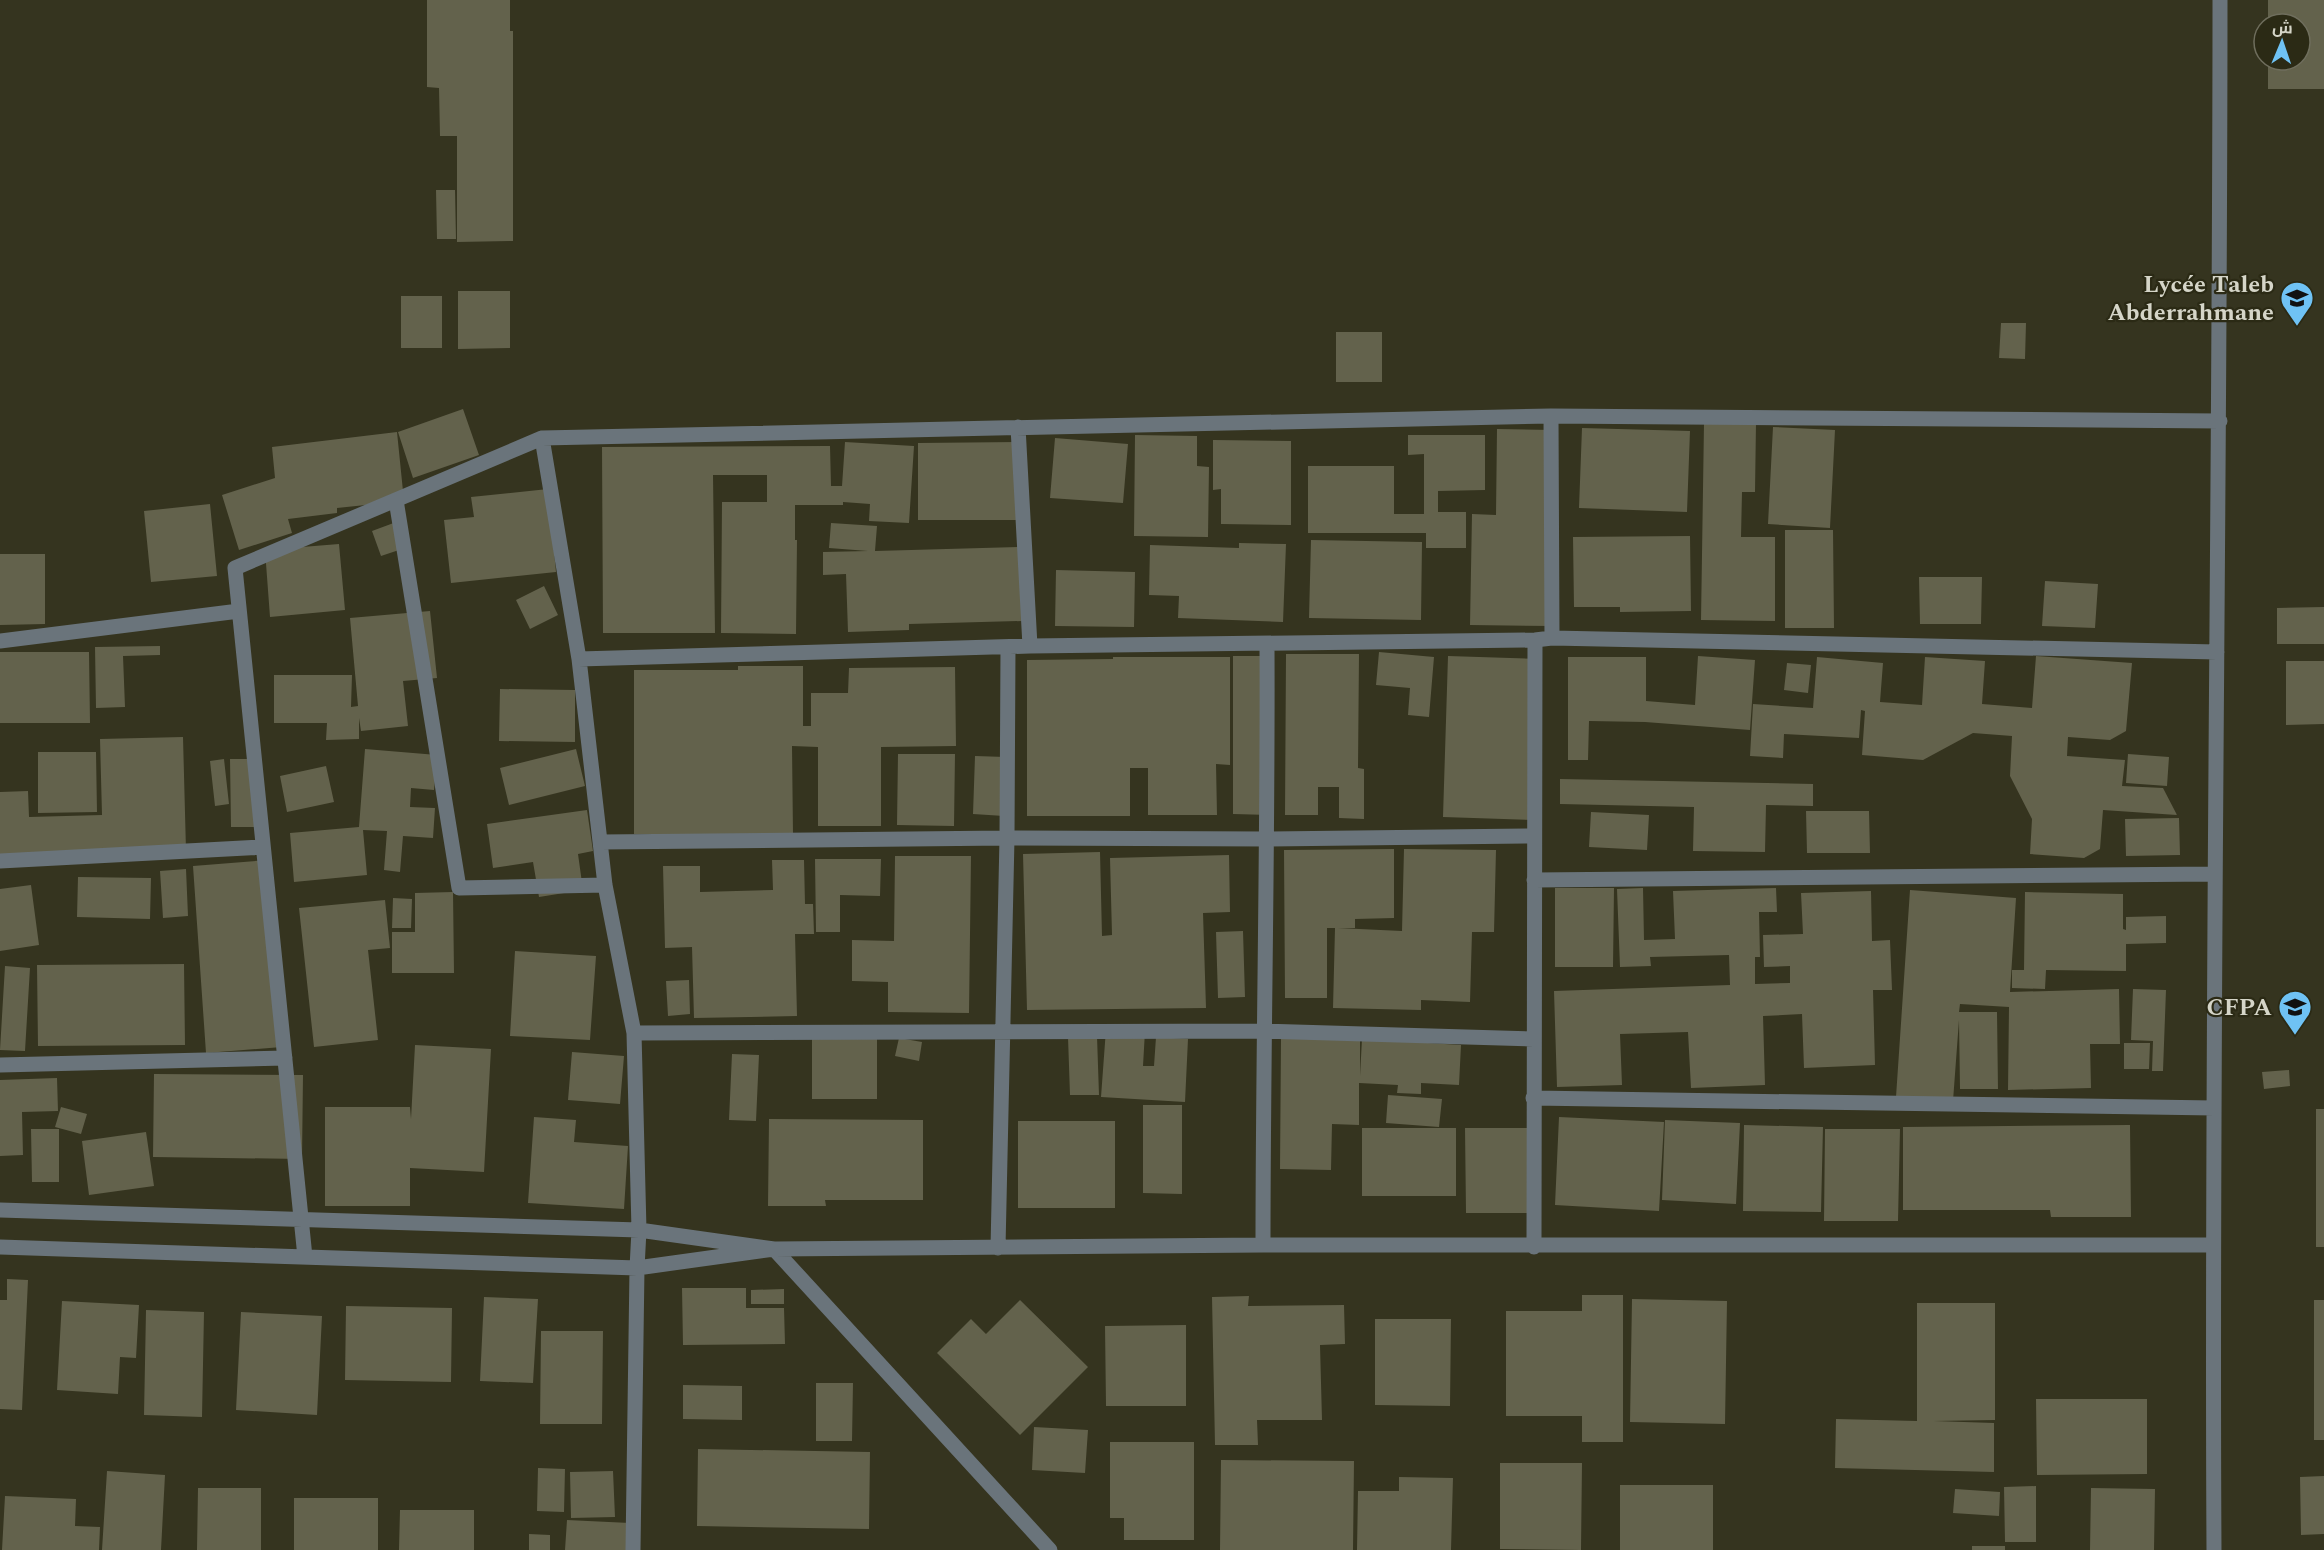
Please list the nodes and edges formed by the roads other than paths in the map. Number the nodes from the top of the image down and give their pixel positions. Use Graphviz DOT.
graph roads {
  1 [pos="2220,0"];
  2 [pos="1551,416"];
  3 [pos="2220,421"];
  4 [pos="1018,427"];
  5 [pos="542,438"];
  6 [pos="396,500"];
  7 [pos="239,611"];
  8 [pos="1552,638"];
  9 [pos="1534,640"];
  10 [pos="0,641"];
  11 [pos="1267,645"];
  12 [pos="1030,646"];
  13 [pos="1008,647"];
  14 [pos="2217,652"];
  15 [pos="579,659"];
  16 [pos="1534,836"];
  17 [pos="1007,838"];
  18 [pos="1268,839"];
  19 [pos="600,842"];
  20 [pos="263,847"];
  21 [pos="0,861"];
  22 [pos="2215,874"];
  23 [pos="1534,880"];
  24 [pos="605,885"];
  25 [pos="1004,1031"];
  26 [pos="1263,1031"];
  27 [pos="634,1033"];
  28 [pos="1534,1039"];
  29 [pos="285,1058"];
  30 [pos="0,1065"];
  31 [pos="1533,1098"];
  32 [pos="2214,1108"];
  33 [pos="0,1210"];
  34 [pos="301,1220"];
  35 [pos="639,1230"];
  36 [pos="1263,1245"];
  37 [pos="2212,1245"];
  38 [pos="1533,1246"];
  39 [pos="0,1247"];
  40 [pos="999,1248"];
  41 [pos="774,1249"];
  42 [pos="305,1257"];
  43 [pos="637,1268"];
  44 [pos="633,1550"];
  45 [pos="1050,1550"];
  46 [pos="2214,1550"];
  1 -- 3 [label="street"];
  2 -- 3 [label="street"];
  2 -- 4 [label="street"];
  2 -- 8 [label="street"];
  3 -- 14 [label="street"];
  4 -- 5 [label="street"];
  4 -- 12 [label="street"];
  5 -- 6 [label="street"];
  5 -- 15 [label="street"];
  6 -- 7 [label="street"];
  6 -- 24 [label="street"];
  7 -- 10 [label="street"];
  7 -- 20 [label="street"];
  8 -- 9 [label="street"];
  8 -- 14 [label="street"];
  9 -- 11 [label="street"];
  9 -- 16 [label="street"];
  11 -- 12 [label="street"];
  11 -- 18 [label="street"];
  12 -- 13 [label="street"];
  13 -- 15 [label="street"];
  13 -- 17 [label="street"];
  14 -- 22 [label="street"];
  15 -- 19 [label="street"];
  16 -- 18 [label="street"];
  16 -- 23 [label="street"];
  17 -- 18 [label="street"];
  17 -- 19 [label="street"];
  17 -- 25 [label="street"];
  18 -- 26 [label="street"];
  19 -- 24 [label="street"];
  20 -- 21 [label="street"];
  20 -- 29 [label="street"];
  22 -- 23 [label="street"];
  22 -- 32 [label="street"];
  23 -- 28 [label="street"];
  24 -- 27 [label="street"];
  25 -- 26 [label="street"];
  25 -- 27 [label="street"];
  25 -- 40 [label="street"];
  26 -- 28 [label="street"];
  26 -- 36 [label="street"];
  27 -- 35 [label="street"];
  28 -- 31 [label="street"];
  29 -- 30 [label="street"];
  29 -- 34 [label="street"];
  31 -- 32 [label="street"];
  31 -- 38 [label="street"];
  32 -- 37 [label="street"];
  33 -- 34 [label="street"];
  34 -- 35 [label="street"];
  34 -- 42 [label="street"];
  35 -- 41 [label="street"];
  35 -- 43 [label="street"];
  36 -- 38 [label="street"];
  36 -- 40 [label="street"];
  37 -- 38 [label="street"];
  37 -- 46 [label="street"];
  39 -- 42 [label="street"];
  40 -- 41 [label="street"];
  41 -- 43 [label="street"];
  41 -- 45 [label="street"];
  42 -- 43 [label="street"];
  43 -- 44 [label="street"];
}
